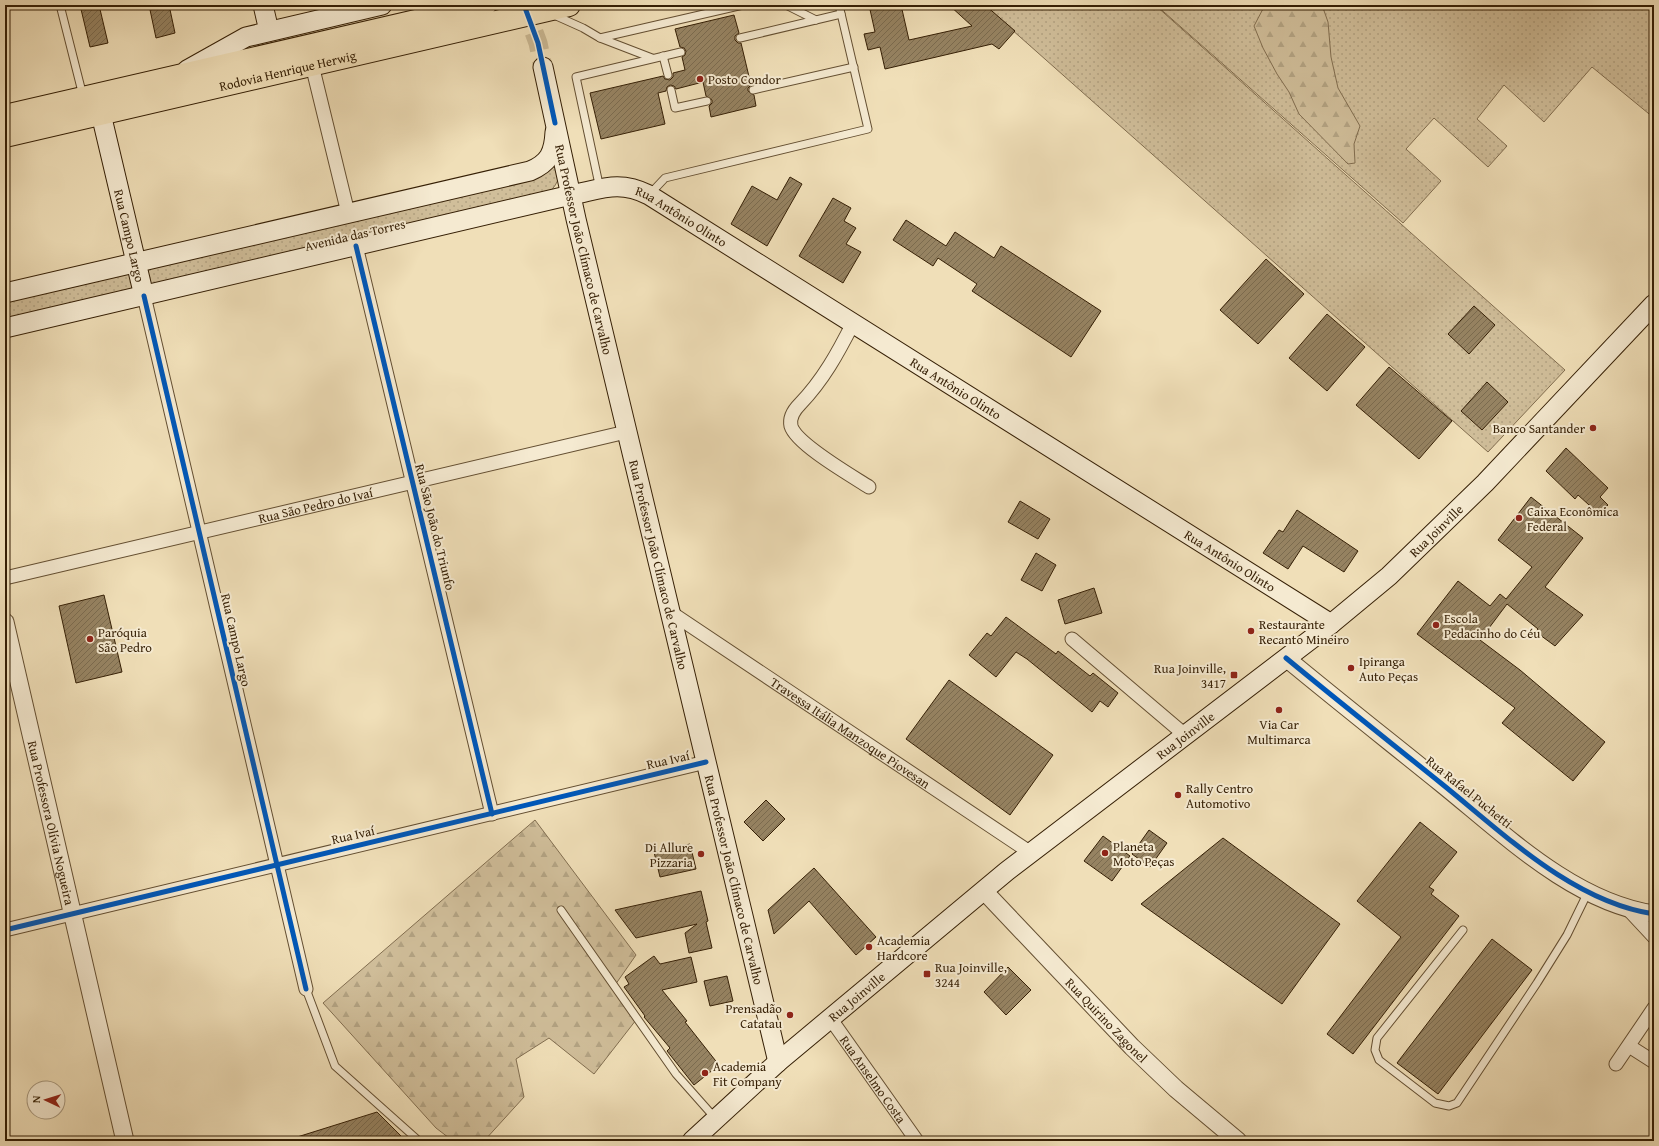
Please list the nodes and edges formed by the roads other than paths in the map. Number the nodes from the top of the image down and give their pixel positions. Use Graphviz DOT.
graph roads {
  1 [pos="60,5"];
  2 [pos="262,5"];
  3 [pos="382,5"];
  4 [pos="485,5"];
  5 [pos="570,5"];
  6 [pos="743,5"];
  7 [pos="786,5"];
  8 [pos="839,5"];
  9 [pos="545,11"];
  10 [pos="841,14"];
  11 [pos="816,20"];
  12 [pos="269,31"];
  13 [pos="600,38"];
  14 [pos="740,38"];
  15 [pos="681,52"];
  16 [pos="663,56"];
  17 [pos="652,58"];
  18 [pos="312,65"];
  19 [pos="543,67"];
  20 [pos="854,67"];
  21 [pos="668,74"];
  22 [pos="175,77"];
  23 [pos="671,90"];
  24 [pos="752,90"];
  25 [pos="84,98"];
  26 [pos="708,101"];
  27 [pos="101,114"];
  28 [pos="5,116"];
  29 [pos="555,123"];
  30 [pos="5,136"];
  31 [pos="600,189"];
  32 [pos="571,195"];
  33 [pos="649,195"];
  34 [pos="348,213"];
  35 [pos="356,246"];
  36 [pos="136,262"];
  37 [pos="5,293"];
  38 [pos="144,296"];
  39 [pos="1654,304"];
  40 [pos="853,323"];
  41 [pos="5,328"];
  42 [pos="626,432"];
  43 [pos="412,482"];
  44 [pos="869,486"];
  45 [pos="199,532"];
  46 [pos="5,578"];
  47 [pos="670,612"];
  48 [pos="5,622"];
  49 [pos="1331,624"];
  50 [pos="1072,639"];
  51 [pos="1286,658"];
  52 [pos="1185,735"];
  53 [pos="706,762"];
  54 [pos="492,814"];
  55 [pos="1030,853"];
  56 [pos="277,865"];
  57 [pos="984,891"];
  58 [pos="1588,892"];
  59 [pos="1627,908"];
  60 [pos="560,910"];
  61 [pos="72,914"];
  62 [pos="1654,914"];
  63 [pos="5,930"];
  64 [pos="1463,930"];
  65 [pos="1654,937"];
  66 [pos="306,989"];
  67 [pos="1654,1008"];
  68 [pos="830,1018"];
  69 [pos="1629,1046"];
  70 [pos="778,1062"];
  71 [pos="1654,1062"];
  72 [pos="1616,1064"];
  73 [pos="715,1118"];
  74 [pos="125,1141"];
  75 [pos="419,1141"];
  76 [pos="692,1141"];
  77 [pos="917,1141"];
  78 [pos="1238,1141"];
  1 -- 25 [label="lane"];
  2 -- 12 [label="main road"];
  3 -- 12 [label="main road"];
  4 -- 22 [label="highway, Rodovia Henrique Herwig"];
  5 -- 9 [label="highway, Rodovia Henrique Herwig"];
  6 -- 13 [label="lane"];
  7 -- 11 [label="lane"];
  8 -- 10 [label="lane"];
  9 -- 13 [label="lane"];
  9 -- 18 [label="highway, Rodovia Henrique Herwig"];
  10 -- 11 [label="lane"];
  10 -- 20 [label="lane"];
  11 -- 14 [label="lane"];
  12 -- 22 [label="main road"];
  13 -- 17 [label="lane"];
  15 -- 16 [label="lane"];
  16 -- 17 [label="lane"];
  16 -- 21 [label="lane"];
  17 -- 31 [label="lane"];
  18 -- 27 [label="highway, Rodovia Henrique Herwig"];
  18 -- 34 [label="street"];
  19 -- 29 [label="main road, Rua Professor João Clímaco de Carvalho"];
  20 -- 24 [label="lane"];
  20 -- 33 [label="lane"];
  22 -- 25 [label="highway, Rodovia Henrique Herwig"];
  23 -- 26 [label="lane"];
  25 -- 28 [label="highway, Rodovia Henrique Herwig"];
  27 -- 30 [label="highway, Rodovia Henrique Herwig"];
  27 -- 36 [label="main road, Rua Campo Largo"];
  29 -- 32 [label="main road, Rua Professor João Clímaco de Carvalho"];
  29 -- 34 [label="main road, Avenida das Torres"];
  31 -- 32 [label="main road, Rua Antônio Olinto"];
  31 -- 33 [label="main road, Rua Antônio Olinto"];
  32 -- 35 [label="main road, Avenida das Torres"];
  32 -- 42 [label="main road, Rua Professor João Clímaco de Carvalho"];
  33 -- 40 [label="main road, Rua Antônio Olinto"];
  34 -- 36 [label="main road, Avenida das Torres"];
  35 -- 38 [label="main road, Avenida das Torres"];
  35 -- 43 [label="street, Rua São João do Triunfo"];
  36 -- 37 [label="main road, Avenida das Torres"];
  36 -- 38 [label="main road, Rua Campo Largo"];
  38 -- 41 [label="main road, Avenida das Torres"];
  38 -- 45 [label="street, Rua Campo Largo"];
  39 -- 49 [label="main road, Rua Joinville"];
  40 -- 44 [label="street"];
  40 -- 49 [label="main road, Rua Antônio Olinto"];
  42 -- 43 [label="street, Rua São Pedro do Ivaí"];
  42 -- 47 [label="main road, Rua Professor João Clímaco de Carvalho"];
  43 -- 45 [label="street, Rua São Pedro do Ivaí"];
  43 -- 54 [label="street, Rua São João do Triunfo"];
  45 -- 46 [label="street, Rua São Pedro do Ivaí"];
  45 -- 56 [label="street, Rua Campo Largo"];
  47 -- 53 [label="main road, Rua Professor João Clímaco de Carvalho"];
  47 -- 55 [label="street, Travessa Itália Manzoque Piovesan"];
  48 -- 61 [label="street, Rua Professora Olívia Nogueira"];
  49 -- 51 [label="main road, Rua Joinville"];
  50 -- 52 [label="street"];
  51 -- 52 [label="main road, Rua Joinville"];
  51 -- 58 [label="street, Rua Rafael Puchetti"];
  52 -- 55 [label="main road, Rua Joinville"];
  53 -- 54 [label="street, Rua Ivaí"];
  53 -- 70 [label="main road, Rua Professor João Clímaco de Carvalho"];
  54 -- 56 [label="street, Rua Ivaí"];
  55 -- 57 [label="main road, Rua Joinville"];
  56 -- 61 [label="street, Rua Ivaí"];
  56 -- 66 [label="street, Rua Campo Largo"];
  57 -- 68 [label="main road, Rua Joinville"];
  57 -- 78 [label="street, Rua Quirino Zagonel"];
  58 -- 59 [label="street, Rua Rafael Puchetti"];
  58 -- 64 [label="lane"];
  59 -- 62 [label="street, Rua Rafael Puchetti"];
  59 -- 65 [label="street"];
  60 -- 73 [label="lane"];
  61 -- 63 [label="street, Rua Ivaí"];
  61 -- 74 [label="street, Rua Professora Olívia Nogueira"];
  66 -- 75 [label="lane"];
  67 -- 69 [label="street"];
  68 -- 70 [label="main road, Rua Joinville"];
  68 -- 77 [label="street, Rua Anselmo Costa"];
  69 -- 71 [label="street"];
  69 -- 72 [label="street"];
  70 -- 73 [label="main road, Rua Joinville"];
  73 -- 76 [label="main road, Rua Joinville"];
}
